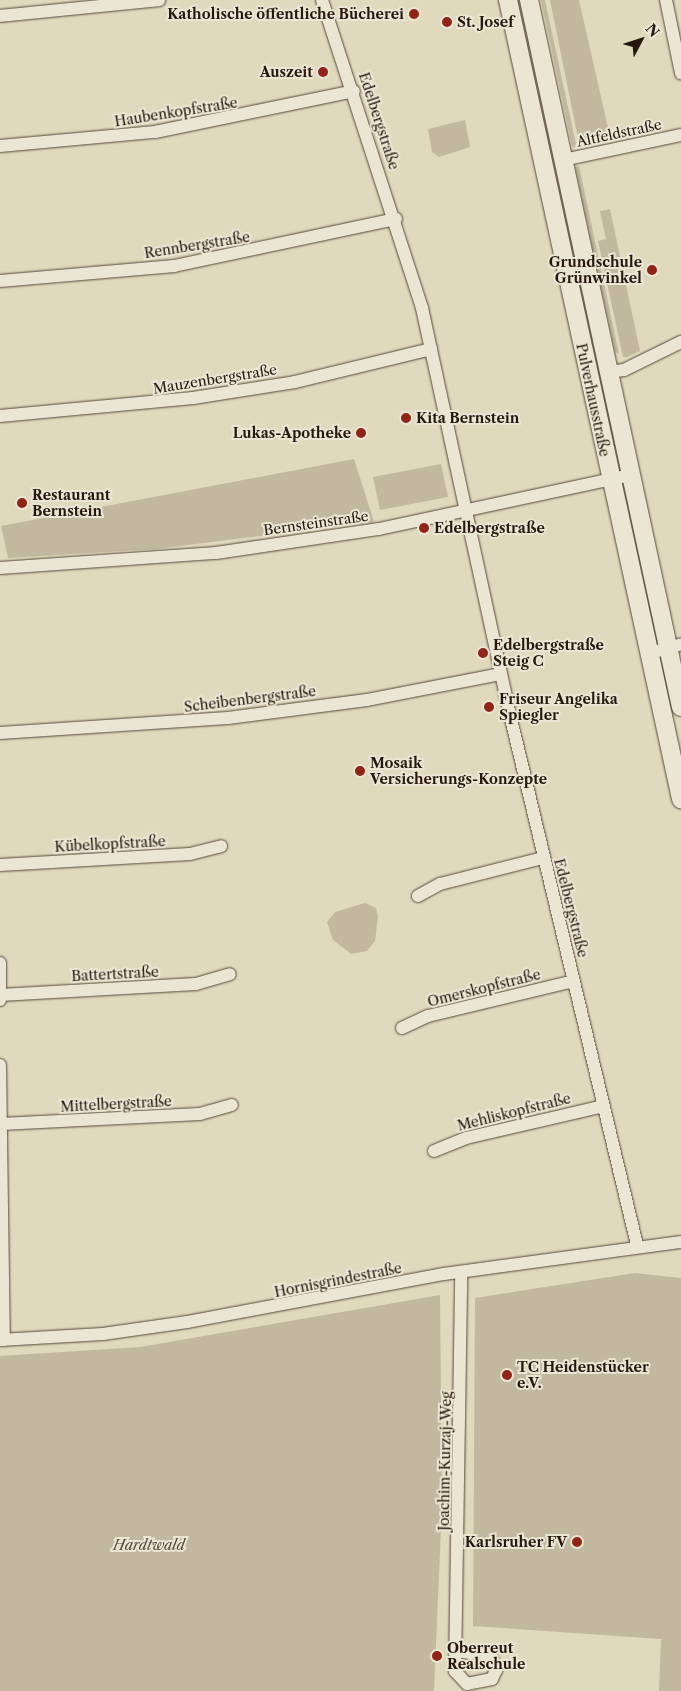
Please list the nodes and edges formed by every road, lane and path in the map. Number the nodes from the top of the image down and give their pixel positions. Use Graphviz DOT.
graph roads {
  1 [pos="159,0"];
  2 [pos="322,0"];
  3 [pos="508,0"];
  4 [pos="529,0"];
  5 [pos="666,0"];
  6 [pos="0,16"];
  7 [pos="681,73"];
  8 [pos="354,91"];
  9 [pos="681,135"];
  10 [pos="0,146"];
  11 [pos="563,160"];
  12 [pos="396,219"];
  13 [pos="0,281"];
  14 [pos="681,342"];
  15 [pos="432,348"];
  16 [pos="608,372"];
  17 [pos="0,416"];
  18 [pos="631,475"];
  19 [pos="610,479"];
  20 [pos="466,512"];
  21 [pos="0,568"];
  22 [pos="674,646"];
  23 [pos="647,654"];
  24 [pos="501,674"];
  25 [pos="681,707"];
  26 [pos="0,733"];
  27 [pos="681,799"];
  28 [pos="221,846"];
  29 [pos="543,858"];
  30 [pos="0,865"];
  31 [pos="418,896"];
  32 [pos="0,963"];
  33 [pos="230,974"];
  34 [pos="574,980"];
  35 [pos="0,995"];
  36 [pos="0,1000"];
  37 [pos="402,1028"];
  38 [pos="0,1065"];
  39 [pos="232,1105"];
  40 [pos="603,1106"];
  41 [pos="1,1124"];
  42 [pos="434,1151"];
  43 [pos="681,1242"];
  44 [pos="637,1245"];
  45 [pos="461,1272"];
  46 [pos="2,1340"];
  47 [pos="456,1651"];
  1 -- 6 [label="street"];
  2 -- 8 [label="street, Edelbergstraße"];
  3 -- 19 [label="main road, Pulverhausstraße"];
  4 -- 11 [label="main road, Pulverhausstraße"];
  5 -- 7 [label="street"];
  8 -- 10 [label="street, Haubenkopfstraße"];
  8 -- 12 [label="street, Edelbergstraße"];
  9 -- 11 [label="street, Altfeldstraße"];
  11 -- 16 [label="main road, Pulverhausstraße"];
  12 -- 13 [label="street, Rennbergstraße"];
  12 -- 15 [label="street, Edelbergstraße"];
  14 -- 16 [label="street"];
  15 -- 17 [label="street, Mauzenbergstraße"];
  15 -- 20 [label="street, Edelbergstraße"];
  16 -- 18 [label="main road, Pulverhausstraße"];
  18 -- 19 [label="street, Bernsteinstraße"];
  18 -- 22 [label="main road, Pulverhausstraße"];
  19 -- 20 [label="street, Bernsteinstraße"];
  19 -- 23 [label="main road, Pulverhausstraße"];
  20 -- 21 [label="street, Bernsteinstraße"];
  20 -- 24 [label="street, Edelbergstraße"];
  22 -- 23 [label="street"];
  22 -- 25 [label="main road, Pulverhausstraße"];
  23 -- 27 [label="main road, Pulverhausstraße"];
  24 -- 26 [label="street, Scheibenbergstraße"];
  24 -- 29 [label="street, Edelbergstraße"];
  28 -- 30 [label="street, Kübelkopfstraße"];
  29 -- 31 [label="street"];
  29 -- 34 [label="street, Edelbergstraße"];
  32 -- 35 [label="street"];
  33 -- 35 [label="street, Battertstraße"];
  34 -- 37 [label="street, Omerskopfstraße"];
  34 -- 40 [label="street, Edelbergstraße"];
  35 -- 36 [label="street"];
  38 -- 41 [label="street"];
  39 -- 41 [label="street, Mittelbergstraße"];
  40 -- 42 [label="street, Mehliskopfstraße"];
  40 -- 44 [label="street, Edelbergstraße"];
  41 -- 46 [label="street"];
  43 -- 44 [label="street, Hornisgrindestraße"];
  44 -- 45 [label="street, Hornisgrindestraße"];
  45 -- 46 [label="street, Hornisgrindestraße"];
  45 -- 47 [label="street, Joachim-Kurzaj-Weg"];
}
